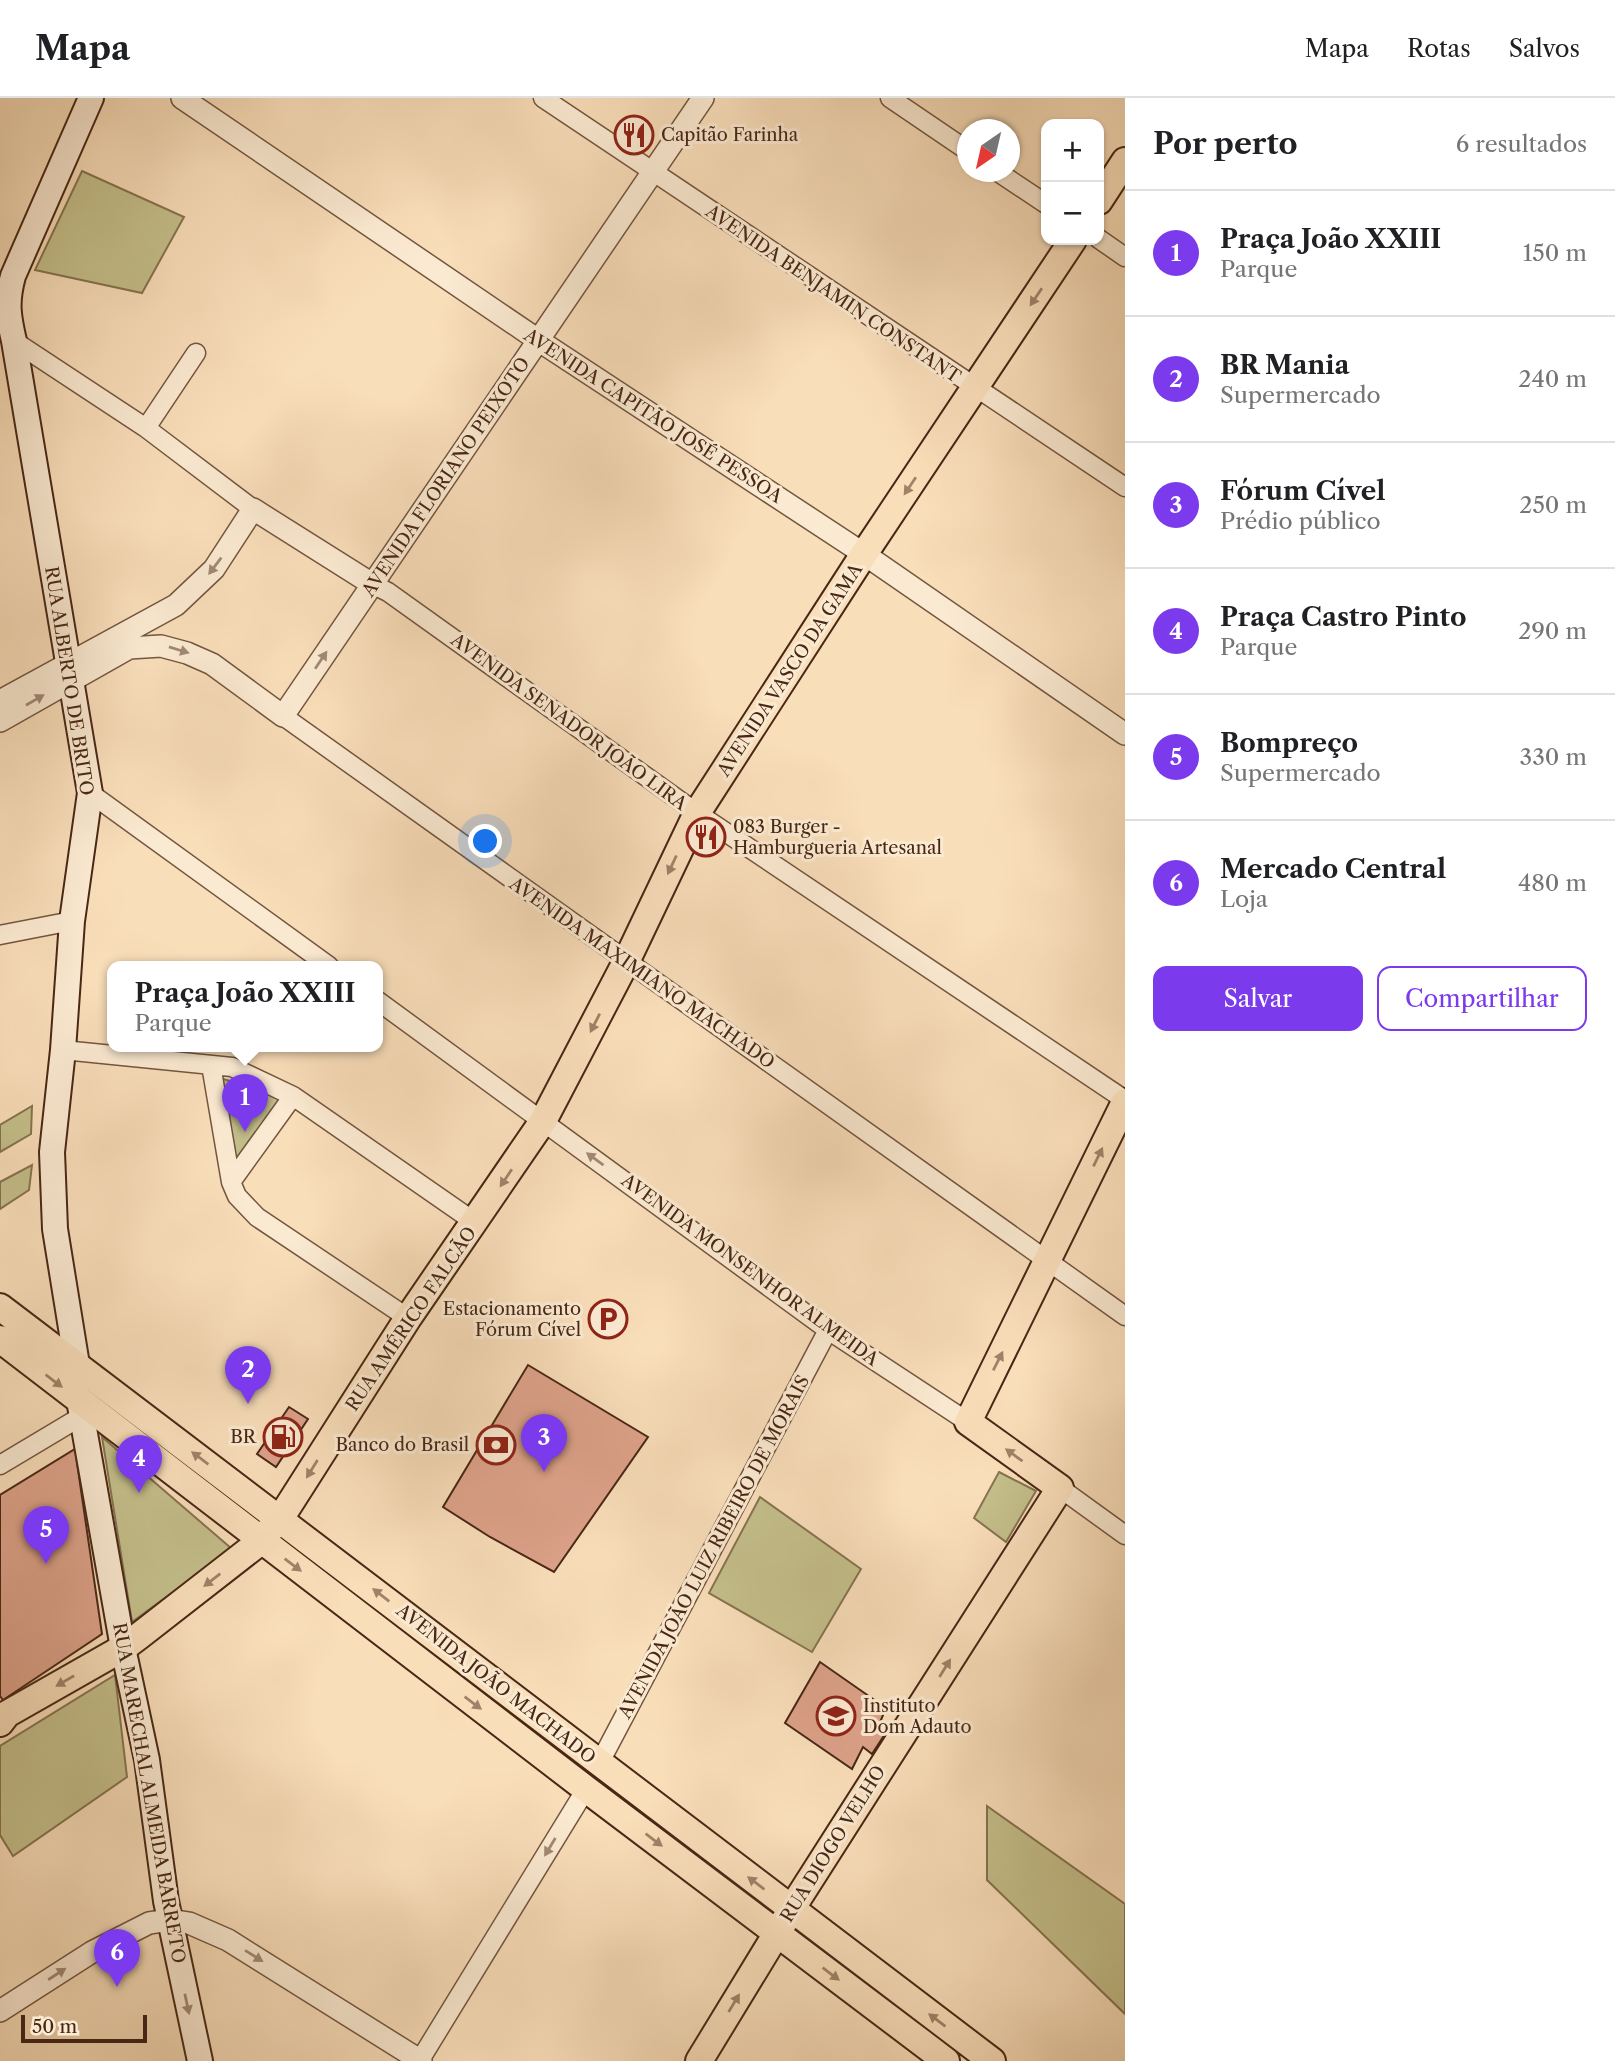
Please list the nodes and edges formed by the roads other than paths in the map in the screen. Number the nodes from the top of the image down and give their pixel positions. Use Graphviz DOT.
graph roads {
  1 [pos="91,98"];
  2 [pos="182,98"];
  3 [pos="543,98"];
  4 [pos="703,98"];
  5 [pos="890,98"];
  6 [pos="957,144"];
  7 [pos="1125,161"];
  8 [pos="653,172"];
  9 [pos="1013,182"];
  10 [pos="1104,193"];
  11 [pos="1041,201"];
  12 [pos="1104,242"];
  13 [pos="1070,245"];
  14 [pos="1125,257"];
  15 [pos="538,340"];
  16 [pos="14,341"];
  17 [pos="196,353"];
  18 [pos="975,388"];
  19 [pos="146,428"];
  20 [pos="1125,487"];
  21 [pos="253,509"];
  22 [pos="864,554"];
  23 [pos="372,584"];
  24 [pos="69,672"];
  25 [pos="0,701"];
  26 [pos="283,716"];
  27 [pos="0,720"];
  28 [pos="1125,734"];
  29 [pos="90,793"];
  30 [pos="697,813"];
  31 [pos="72,921"];
  32 [pos="0,935"];
  33 [pos="322,961"];
  34 [pos="626,962"];
  35 [pos="383,1006"];
  36 [pos="62,1050"];
  37 [pos="211,1065"];
  38 [pos="293,1096"];
  39 [pos="1125,1101"];
  40 [pos="543,1121"];
  41 [pos="231,1182"];
  42 [pos="476,1223"];
  43 [pos="1048,1261"];
  44 [pos="0,1307"];
  45 [pos="1125,1316"];
  46 [pos="408,1318"];
  47 [pos="828,1329"];
  48 [pos="0,1339"];
  49 [pos="77,1365"];
  50 [pos="80,1408"];
  51 [pos="968,1422"];
  52 [pos="0,1465"];
  53 [pos="1060,1488"];
  54 [pos="279,1518"];
  55 [pos="1125,1535"];
  56 [pos="261,1541"];
  57 [pos="123,1648"];
  58 [pos="2,1717"];
  59 [pos="600,1764"];
  60 [pos="586,1789"];
  61 [pos="791,1909"];
  62 [pos="170,1920"];
  63 [pos="777,1932"];
  64 [pos="0,2011"];
  65 [pos="200,2061"];
  66 [pos="420,2061"];
  67 [pos="699,2061"];
  68 [pos="946,2061"];
  69 [pos="992,2061"];
  1 -- 16 [label="main road, RUA ALBERTO DE BRITO"];
  2 -- 15 [label="street, AVENIDA CAPITÃO JOSÉ PESSOA"];
  3 -- 8 [label="street, AVENIDA BENJAMIN CONSTANT"];
  4 -- 8 [label="street, AVENIDA FLORIANO PEIXOTO"];
  5 -- 6 [label="street"];
  7 -- 10 [label="main road"];
  8 -- 15 [label="street, AVENIDA FLORIANO PEIXOTO"];
  8 -- 18 [label="street, AVENIDA BENJAMIN CONSTANT"];
  9 -- 11 [label="street"];
  12 -- 14 [label="street"];
  13 -- 18 [label="main road, AVENIDA VASCO DA GAMA, one-way"];
  15 -- 22 [label="street, AVENIDA CAPITÃO JOSÉ PESSOA"];
  15 -- 23 [label="street, AVENIDA FLORIANO PEIXOTO"];
  16 -- 19 [label="street, AVENIDA SENADOR JOÃO LIRA"];
  16 -- 24 [label="main road, RUA ALBERTO DE BRITO"];
  17 -- 19 [label="street"];
  18 -- 20 [label="street, AVENIDA BENJAMIN CONSTANT"];
  18 -- 22 [label="main road, AVENIDA VASCO DA GAMA, one-way"];
  19 -- 21 [label="street, AVENIDA SENADOR JOÃO LIRA"];
  21 -- 23 [label="street, AVENIDA SENADOR JOÃO LIRA"];
  21 -- 24 [label="street, one-way"];
  22 -- 28 [label="street, AVENIDA CAPITÃO JOSÉ PESSOA"];
  22 -- 30 [label="main road, AVENIDA VASCO DA GAMA"];
  26 -- 23 [label="street, AVENIDA FLORIANO PEIXOTO, one-way"];
  23 -- 30 [label="street, AVENIDA SENADOR JOÃO LIRA"];
  24 -- 25 [label="street"];
  24 -- 26 [label="street, AVENIDA MAXIMIANO MACHADO, one-way"];
  27 -- 24 [label="street, one-way"];
  24 -- 29 [label="main road, RUA ALBERTO DE BRITO"];
  26 -- 34 [label="street, AVENIDA MAXIMIANO MACHADO"];
  29 -- 31 [label="main road, RUA ALBERTO DE BRITO"];
  29 -- 33 [label="street"];
  30 -- 34 [label="main road, AVENIDA VASCO DA GAMA, one-way"];
  30 -- 39 [label="street, AVENIDA SENADOR JOÃO LIRA"];
  31 -- 32 [label="street"];
  31 -- 36 [label="main road, RUA ALBERTO DE BRITO"];
  34 -- 40 [label="main road, AVENIDA VASCO DA GAMA, one-way"];
  34 -- 43 [label="street, AVENIDA MAXIMIANO MACHADO"];
  35 -- 40 [label="street, AVENIDA MONSENHOR ALMEIDA"];
  36 -- 37 [label="street"];
  36 -- 49 [label="main road, RUA ALBERTO DE BRITO"];
  37 -- 38 [label="street"];
  37 -- 41 [label="street"];
  38 -- 41 [label="street"];
  38 -- 42 [label="street"];
  43 -- 39 [label="main road, one-way"];
  40 -- 42 [label="main road, RUA AMÉRICO FALCÃO, one-way"];
  47 -- 40 [label="street, AVENIDA MONSENHOR ALMEIDA, one-way"];
  41 -- 46 [label="street"];
  42 -- 46 [label="main road, RUA AMÉRICO FALCÃO"];
  43 -- 45 [label="street, AVENIDA MAXIMIANO MACHADO"];
  51 -- 43 [label="main road, one-way"];
  44 -- 49 [label="main road, AVENIDA JOÃO MACHADO"];
  46 -- 54 [label="main road, RUA AMÉRICO FALCÃO, one-way"];
  47 -- 51 [label="street, AVENIDA MONSENHOR ALMEIDA"];
  47 -- 59 [label="street, AVENIDA JOÃO LUIZ RIBEIRO DE MORAIS"];
  48 -- 50 [label="main road, AVENIDA JOÃO MACHADO, one-way"];
  54 -- 49 [label="main road, AVENIDA JOÃO MACHADO, one-way"];
  50 -- 52 [label="street"];
  50 -- 56 [label="main road, AVENIDA JOÃO MACHADO"];
  50 -- 57 [label="main road, RUA MARECHAL ALMEIDA BARRETO"];
  53 -- 51 [label="main road, AVENIDA MONSENHOR ALMEIDA, one-way"];
  53 -- 55 [label="street, AVENIDA MONSENHOR ALMEIDA"];
  61 -- 53 [label="main road, RUA DIOGO VELHO, one-way"];
  54 -- 56 [label="main road, RUA AMÉRICO FALCÃO"];
  59 -- 54 [label="main road, AVENIDA JOÃO MACHADO, one-way"];
  56 -- 57 [label="main road, RUA AMÉRICO FALCÃO, one-way"];
  56 -- 60 [label="main road, AVENIDA JOÃO MACHADO, one-way"];
  57 -- 58 [label="main road, RUA AMÉRICO FALCÃO, one-way"];
  57 -- 62 [label="main road, RUA MARECHAL ALMEIDA BARRETO"];
  61 -- 59 [label="main road, AVENIDA JOÃO MACHADO, one-way"];
  60 -- 63 [label="main road, AVENIDA JOÃO MACHADO, one-way"];
  60 -- 66 [label="street, one-way"];
  61 -- 63 [label="main road, RUA DIOGO VELHO"];
  69 -- 61 [label="main road, AVENIDA JOÃO MACHADO, one-way"];
  64 -- 62 [label="street, one-way"];
  62 -- 65 [label="main road, RUA MARECHAL ALMEIDA BARRETO, one-way"];
  62 -- 66 [label="street, one-way"];
  67 -- 63 [label="main road, RUA DIOGO VELHO, one-way"];
  63 -- 68 [label="main road, AVENIDA JOÃO MACHADO, one-way"];
}
